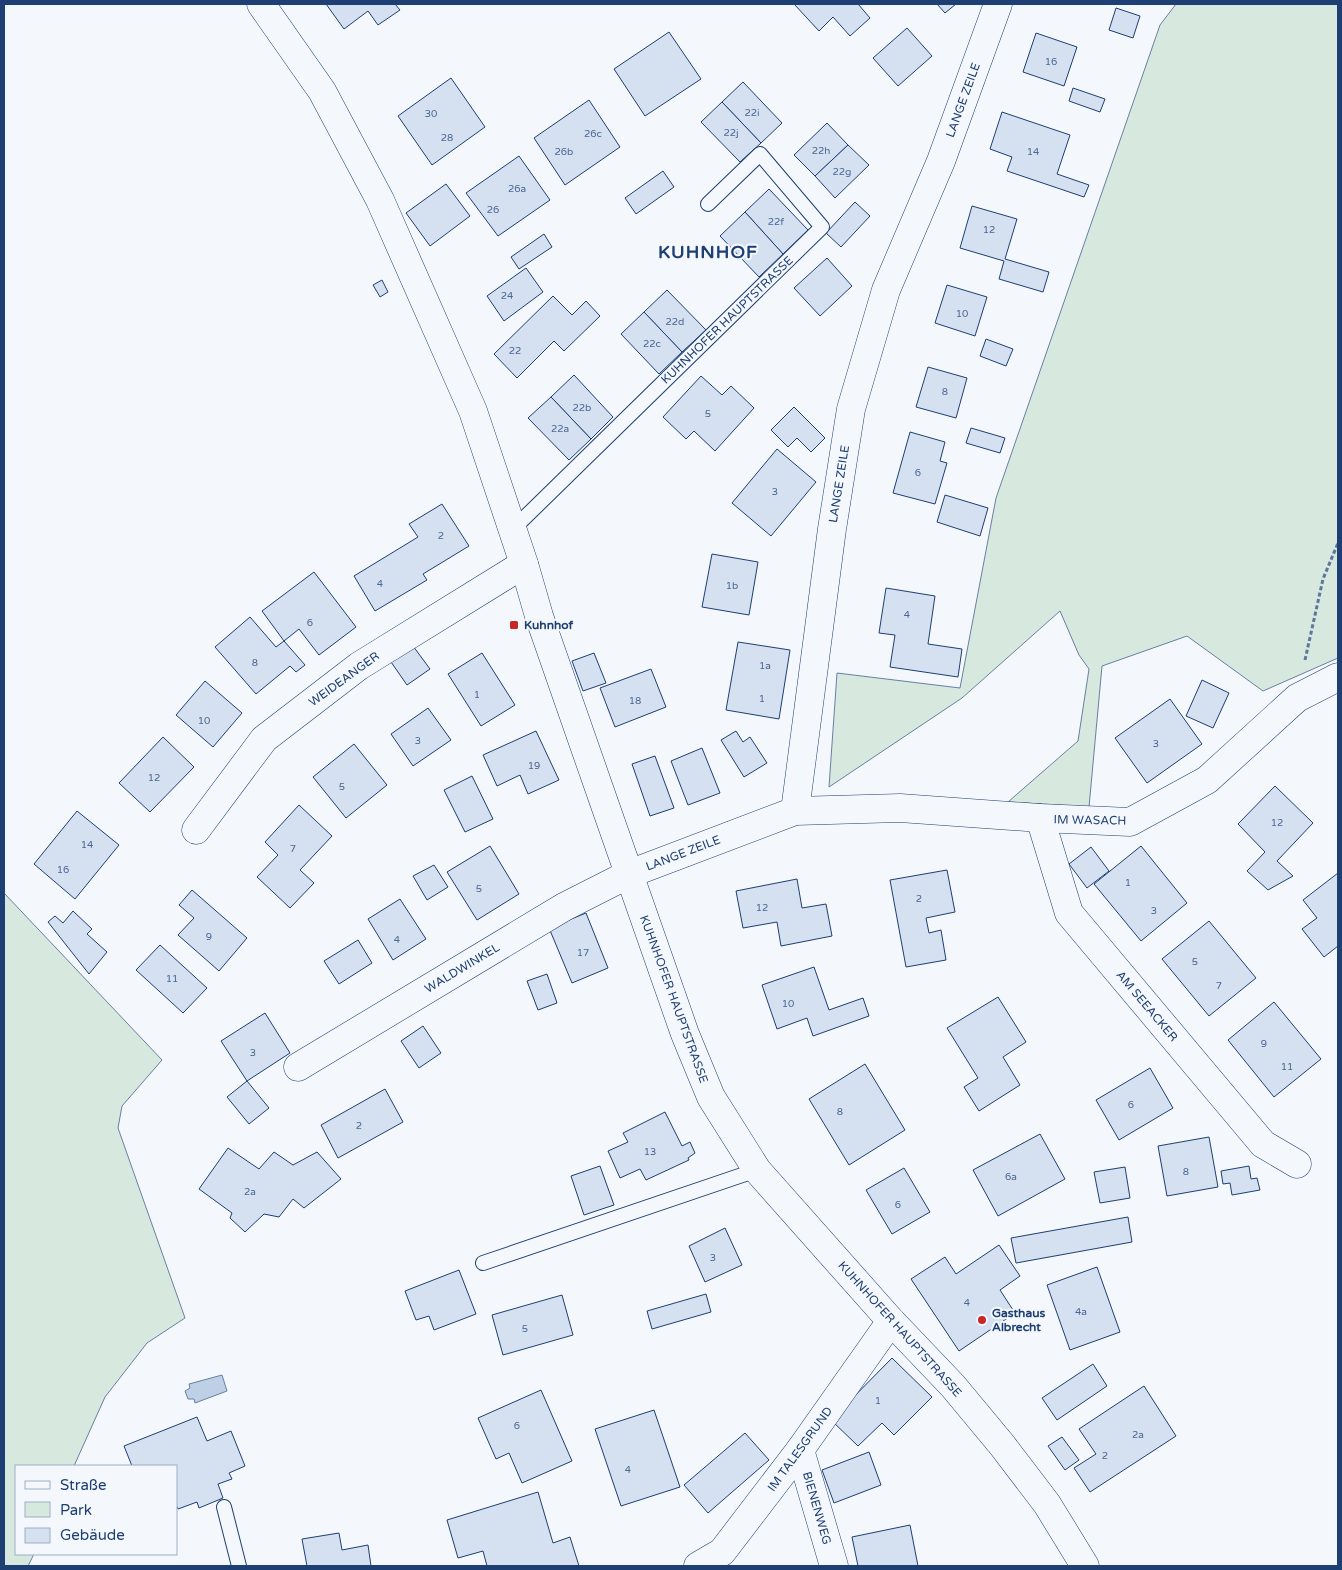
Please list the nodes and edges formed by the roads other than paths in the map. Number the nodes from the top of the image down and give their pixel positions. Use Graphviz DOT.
graph roads {
  1 [pos="261,4"];
  2 [pos="998,4"];
  3 [pos="708,204"];
  4 [pos="512,530"];
  5 [pos="524,564"];
  6 [pos="1338,676"];
  7 [pos="795,811"];
  8 [pos="1040,818"];
  9 [pos="196,830"];
  10 [pos="628,874"];
  11 [pos="298,1067"];
  12 [pos="1297,1164"];
  13 [pos="757,1170"];
  14 [pos="483,1264"];
  15 [pos="891,1321"];
  16 [pos="800,1450"];
  17 [pos="1047,1504"];
  18 [pos="224,1507"];
  19 [pos="239,1566"];
  20 [pos="698,1566"];
  21 [pos="834,1566"];
  22 [pos="1085,1566"];
  23 [pos="1103,1566"];
  1 -- 4 [label="street, KUHNHOFER HAUPTSTRASSE"];
  2 -- 7 [label="street, LANGE ZEILE"];
  3 -- 4 [label="lane, KUHNHOFER HAUPTSTRASSE"];
  4 -- 5 [label="street, KUHNHOFER HAUPTSTRASSE"];
  5 -- 9 [label="street, WEIDEANGER"];
  5 -- 10 [label="street, KUHNHOFER HAUPTSTRASSE"];
  6 -- 8 [label="street, IM WASACH"];
  7 -- 8 [label="street, IM WASACH"];
  7 -- 10 [label="street, LANGE ZEILE"];
  8 -- 12 [label="street, AM SEEACKER"];
  10 -- 11 [label="street, WALDWINKEL"];
  10 -- 13 [label="street, KUHNHOFER HAUPTSTRASSE"];
  13 -- 14 [label="lane"];
  13 -- 15 [label="street, KUHNHOFER HAUPTSTRASSE"];
  15 -- 16 [label="street, IM TALESGRUND"];
  15 -- 17 [label="street, KUHNHOFER HAUPTSTRASSE"];
  16 -- 20 [label="street, IM TALESGRUND"];
  16 -- 21 [label="street, BIENENWEG"];
  17 -- 22 [label="street, KUHNHOFER HAUPTSTRASSE"];
  17 -- 23 [label="street"];
  18 -- 19 [label="lane"];
}
